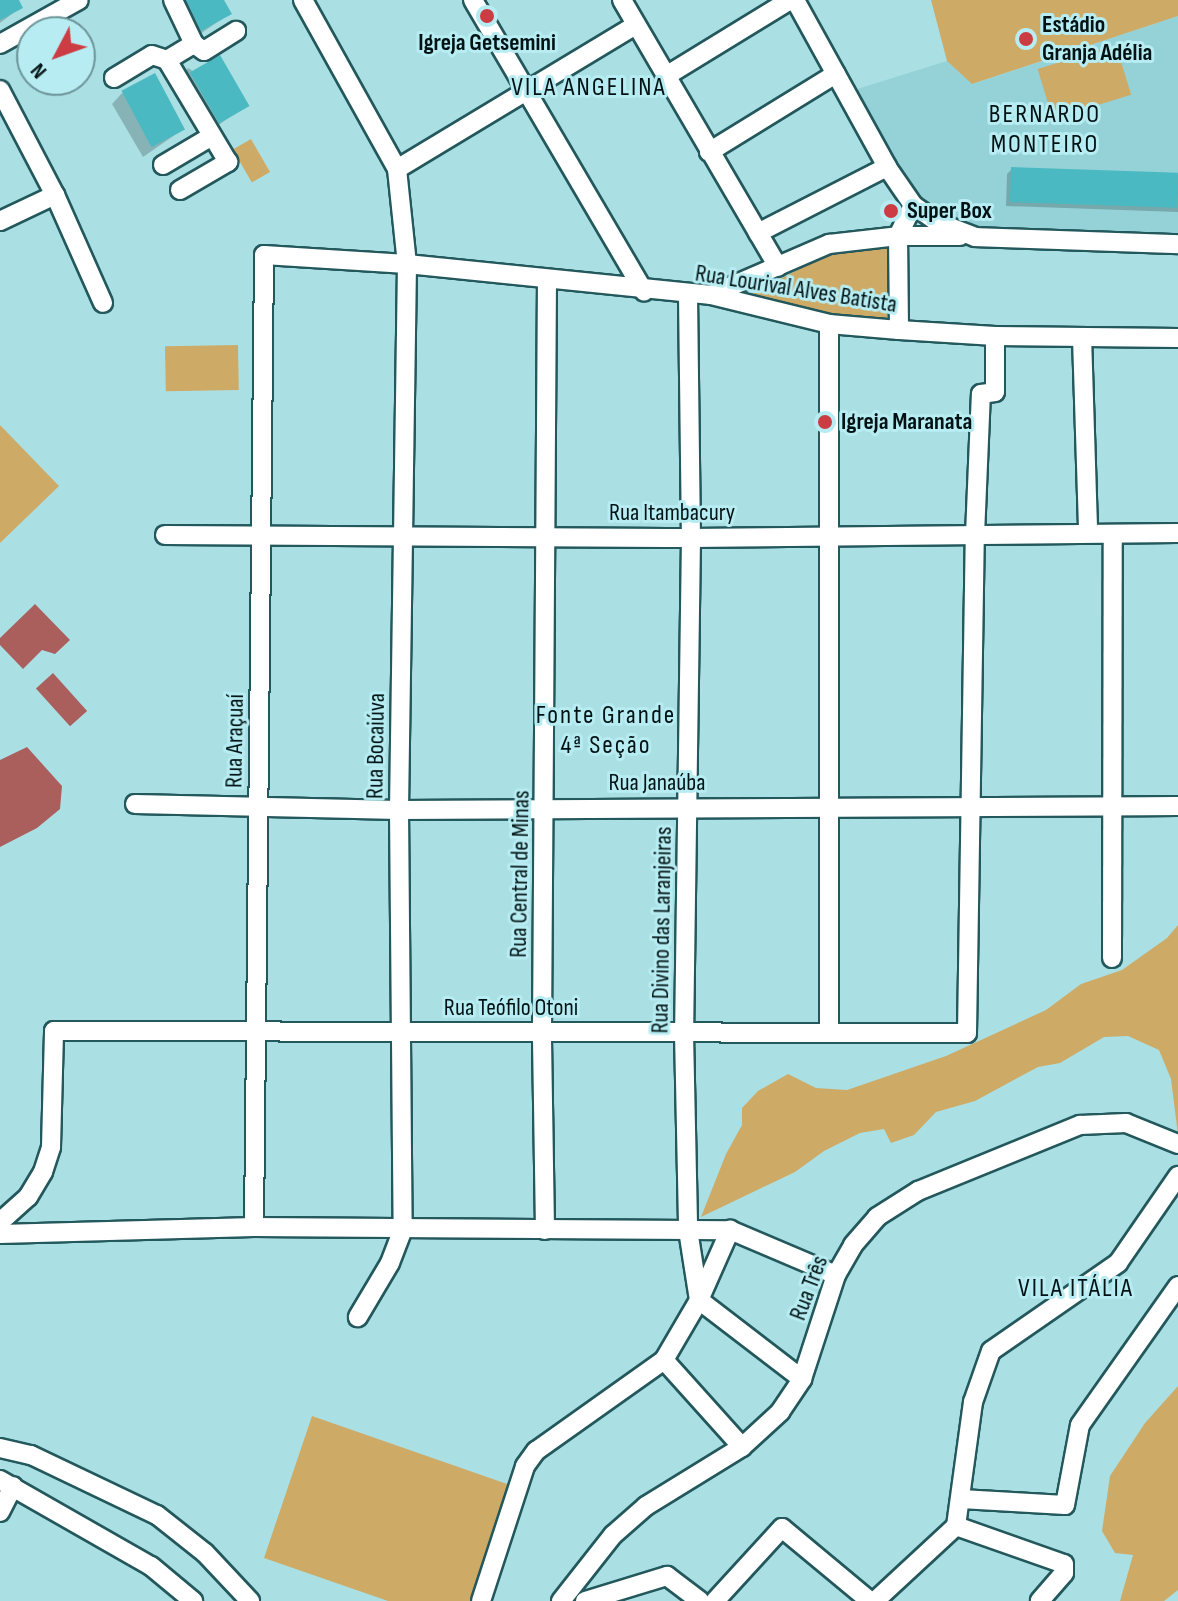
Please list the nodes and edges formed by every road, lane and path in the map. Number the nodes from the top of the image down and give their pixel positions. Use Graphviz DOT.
graph roads {
  1 [pos="39,0"];
  2 [pos="79,0"];
  3 [pos="173,0"];
  4 [pos="303,0"];
  5 [pos="473,0"];
  6 [pos="622,0"];
  7 [pos="793,0"];
  8 [pos="58,10"];
  9 [pos="636,25"];
  10 [pos="236,31"];
  11 [pos="0,44"];
  12 [pos="194,44"];
  13 [pos="167,60"];
  14 [pos="836,74"];
  15 [pos="666,76"];
  16 [pos="114,78"];
  17 [pos="526,89"];
  18 [pos="0,90"];
  19 [pos="212,136"];
  20 [pos="709,152"];
  21 [pos="163,165"];
  22 [pos="887,167"];
  23 [pos="397,169"];
  24 [pos="180,190"];
  25 [pos="55,195"];
  26 [pos="913,205"];
  27 [pos="0,221"];
  28 [pos="758,233"];
  29 [pos="898,236"];
  30 [pos="975,237"];
  31 [pos="1178,244"];
  32 [pos="264,255"];
  33 [pos="407,264"];
  34 [pos="778,267"];
  35 [pos="547,279"];
  36 [pos="644,291"];
  37 [pos="688,295"];
  38 [pos="711,295"];
  39 [pos="103,303"];
  40 [pos="829,324"];
  41 [pos="899,330"];
  42 [pos="995,336"];
  43 [pos="1082,337"];
  44 [pos="1178,338"];
  45 [pos="1088,533"];
  46 [pos="1178,533"];
  47 [pos="1113,534"];
  48 [pos="165,535"];
  49 [pos="403,535"];
  50 [pos="975,535"];
  51 [pos="548,536"];
  52 [pos="262,537"];
  53 [pos="829,537"];
  54 [pos="691,538"];
  55 [pos="135,804"];
  56 [pos="828,806"];
  57 [pos="1114,806"];
  58 [pos="1178,806"];
  59 [pos="258,807"];
  60 [pos="544,807"];
  61 [pos="688,808"];
  62 [pos="399,810"];
  63 [pos="972,810"];
  64 [pos="1112,958"];
  65 [pos="257,1031"];
  66 [pos="399,1032"];
  67 [pos="542,1032"];
  68 [pos="684,1033"];
  69 [pos="829,1033"];
  70 [pos="1178,1144"];
  71 [pos="1178,1176"];
  72 [pos="0,1222"];
  73 [pos="254,1227"];
  74 [pos="403,1229"];
  75 [pos="545,1230"];
  76 [pos="688,1230"];
  77 [pos="730,1230"];
  78 [pos="0,1234"];
  79 [pos="836,1275"];
  80 [pos="1178,1286"];
  81 [pos="699,1300"];
  82 [pos="358,1317"];
  83 [pos="664,1360"];
  84 [pos="802,1379"];
  85 [pos="742,1447"];
  86 [pos="0,1448"];
  87 [pos="7,1483"];
  88 [pos="961,1499"];
  89 [pos="0,1512"];
  90 [pos="956,1526"];
  91 [pos="193,1601"];
  92 [pos="250,1601"];
  93 [pos="481,1601"];
  94 [pos="561,1601"];
  95 [pos="585,1601"];
  96 [pos="700,1601"];
  97 [pos="715,1601"];
  98 [pos="872,1601"];
  99 [pos="1040,1601"];
  1 -- 8 [label="street"];
  2 -- 8 [label="street"];
  3 -- 12 [label="street"];
  4 -- 23 [label="street"];
  5 -- 17 [label="street"];
  6 -- 9 [label="street"];
  7 -- 14 [label="street"];
  7 -- 15 [label="street"];
  8 -- 11 [label="street"];
  9 -- 15 [label="street"];
  9 -- 17 [label="street"];
  10 -- 12 [label="street"];
  12 -- 13 [label="street"];
  13 -- 16 [label="street"];
  13 -- 19 [label="street"];
  14 -- 20 [label="street"];
  14 -- 22 [label="street"];
  15 -- 20 [label="street"];
  17 -- 23 [label="street"];
  17 -- 36 [label="street"];
  18 -- 25 [label="street"];
  19 -- 21 [label="street"];
  19 -- 24 [label="street"];
  20 -- 28 [label="street"];
  22 -- 26 [label="street"];
  22 -- 28 [label="street"];
  23 -- 33 [label="street, Rua Bocaiúva"];
  25 -- 27 [label="street"];
  25 -- 39 [label="street"];
  26 -- 29 [label="street"];
  26 -- 30 [label="street"];
  28 -- 34 [label="street"];
  29 -- 30 [label="street"];
  29 -- 34 [label="street"];
  29 -- 41 [label="street"];
  30 -- 31 [label="street"];
  32 -- 33 [label="street, Rua Lourival Alves Batista"];
  32 -- 52 [label="street, Rua Araçuaí"];
  33 -- 35 [label="street, Rua Lourival Alves Batista"];
  33 -- 49 [label="street, Rua Bocaiúva"];
  34 -- 38 [label="street"];
  35 -- 36 [label="street, Rua Lourival Alves Batista"];
  35 -- 51 [label="street, Rua Central de Minas"];
  36 -- 37 [label="street, Rua Lourival Alves Batista"];
  37 -- 38 [label="street, Rua Lourival Alves Batista"];
  37 -- 54 [label="street, Rua Divino das Laranjeiras"];
  38 -- 40 [label="street, Rua Lourival Alves Batista"];
  40 -- 41 [label="street, Rua Lourival Alves Batista"];
  40 -- 53 [label="street"];
  41 -- 42 [label="street, Rua Lourival Alves Batista"];
  42 -- 43 [label="street, Rua Lourival Alves Batista"];
  42 -- 50 [label="street"];
  43 -- 44 [label="street, Rua Lourival Alves Batista"];
  43 -- 45 [label="street"];
  45 -- 47 [label="street, Rua Itambacury"];
  45 -- 50 [label="street, Rua Itambacury"];
  46 -- 47 [label="street, Rua Itambacury"];
  47 -- 57 [label="street"];
  48 -- 52 [label="street, Rua Itambacury"];
  49 -- 51 [label="street, Rua Itambacury"];
  49 -- 52 [label="street, Rua Itambacury"];
  49 -- 62 [label="street, Rua Bocaiúva"];
  50 -- 53 [label="street, Rua Itambacury"];
  50 -- 63 [label="street"];
  51 -- 54 [label="street, Rua Itambacury"];
  51 -- 60 [label="street, Rua Central de Minas"];
  52 -- 59 [label="street, Rua Araçuaí"];
  53 -- 54 [label="street, Rua Itambacury"];
  53 -- 56 [label="street"];
  54 -- 61 [label="street, Rua Divino das Laranjeiras"];
  55 -- 59 [label="street, Rua Janaúba"];
  56 -- 61 [label="street, Rua Janaúba"];
  56 -- 63 [label="street, Rua Janaúba"];
  56 -- 69 [label="street"];
  57 -- 58 [label="street, Rua Janaúba"];
  57 -- 63 [label="street, Rua Janaúba"];
  57 -- 64 [label="street"];
  59 -- 62 [label="street, Rua Janaúba"];
  59 -- 65 [label="street, Rua Araçuaí"];
  60 -- 61 [label="street, Rua Janaúba"];
  60 -- 62 [label="street, Rua Janaúba"];
  60 -- 67 [label="street, Rua Central de Minas"];
  61 -- 68 [label="street, Rua Divino das Laranjeiras"];
  62 -- 66 [label="street, Rua Bocaiúva"];
  63 -- 69 [label="street, Rua Teófilo Otoni"];
  65 -- 66 [label="street, Rua Teófilo Otoni"];
  65 -- 72 [label="street, Rua Teófilo Otoni"];
  65 -- 73 [label="street, Rua Araçuaí"];
  66 -- 67 [label="street, Rua Teófilo Otoni"];
  66 -- 74 [label="street, Rua Bocaiúva"];
  67 -- 68 [label="street, Rua Teófilo Otoni"];
  67 -- 75 [label="street, Rua Central de Minas"];
  68 -- 69 [label="street, Rua Teófilo Otoni"];
  68 -- 76 [label="street, Rua Divino das Laranjeiras"];
  70 -- 79 [label="street, Rua Três"];
  71 -- 88 [label="street"];
  73 -- 74 [label="street"];
  73 -- 78 [label="street"];
  74 -- 75 [label="street"];
  74 -- 82 [label="street"];
  75 -- 76 [label="street"];
  76 -- 77 [label="street"];
  76 -- 81 [label="street, Rua Divino das Laranjeiras"];
  77 -- 79 [label="street"];
  77 -- 81 [label="street"];
  79 -- 84 [label="street, Rua Três"];
  80 -- 88 [label="street"];
  81 -- 83 [label="street"];
  81 -- 84 [label="street"];
  83 -- 85 [label="street"];
  83 -- 93 [label="street"];
  84 -- 85 [label="street, Rua Três"];
  85 -- 94 [label="street, Rua Três"];
  86 -- 92 [label="street"];
  87 -- 89 [label="street"];
  87 -- 91 [label="street"];
  88 -- 90 [label="street"];
  90 -- 98 [label="street"];
  90 -- 99 [label="street"];
  95 -- 96 [label="street"];
  97 -- 98 [label="street"];
}
